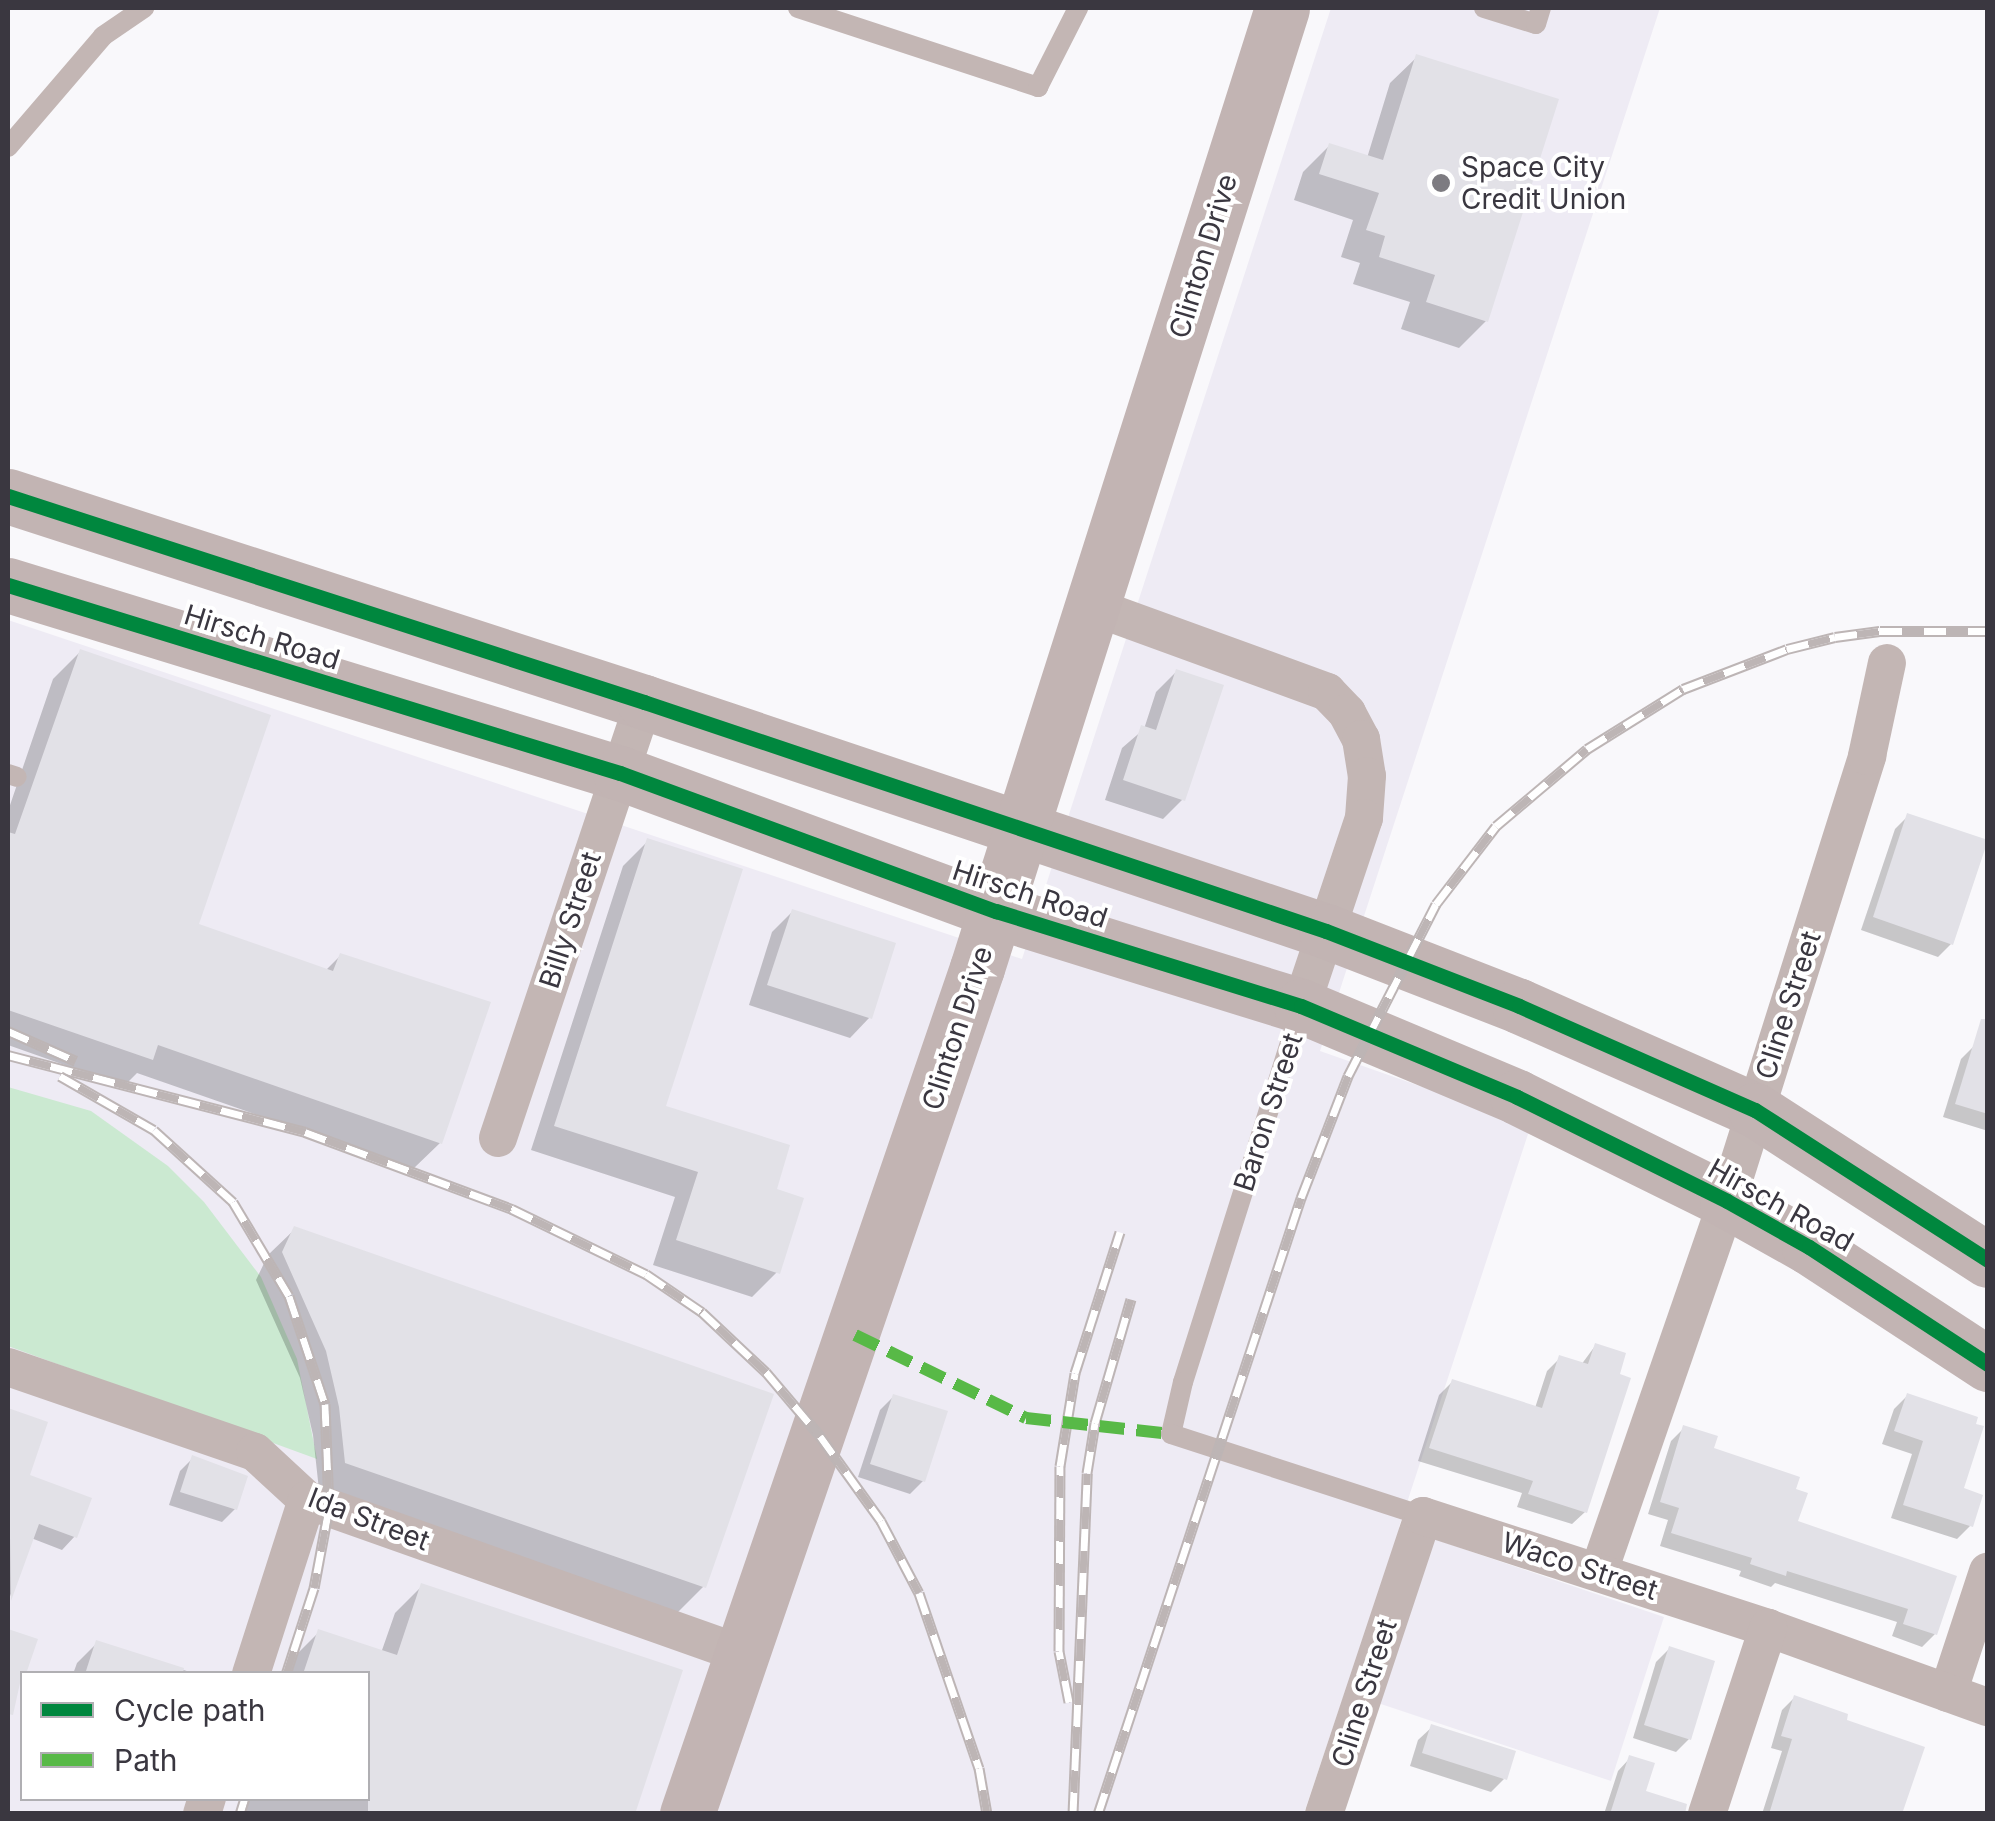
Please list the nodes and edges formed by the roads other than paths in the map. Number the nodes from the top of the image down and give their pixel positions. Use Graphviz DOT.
graph roads {
  1 [pos="144,8"];
  2 [pos="798,8"];
  3 [pos="1078,8"];
  4 [pos="1282,8"];
  5 [pos="1484,8"];
  6 [pos="1542,8"];
  7 [pos="8,147"];
  8 [pos="8,496"];
  9 [pos="8,586"];
  10 [pos="1094,607"];
  11 [pos="1887,663"];
  12 [pos="644,702"];
  13 [pos="620,773"];
  14 [pos="1022,831"];
  15 [pos="996,911"];
  16 [pos="1326,932"];
  17 [pos="1301,1006"];
  18 [pos="1755,1110"];
  19 [pos="498,1138"];
  20 [pos="1728,1201"];
  21 [pos="1988,1260"];
  22 [pos="1988,1364"];
  23 [pos="8,1368"];
  24 [pos="1170,1434"];
  25 [pos="307,1500"];
  26 [pos="1424,1516"];
  27 [pos="1599,1571"];
  28 [pos="1988,1571"];
  29 [pos="1768,1628"];
  30 [pos="742,1654"];
  31 [pos="252,1671"];
  32 [pos="1948,1692"];
  33 [pos="1988,1706"];
  34 [pos="687,1814"];
  35 [pos="1324,1814"];
  36 [pos="1707,1814"];
  1 -- 7 [label="lane"];
  2 -- 3 [label="lane"];
  4 -- 10 [label="main road, Clinton Drive"];
  5 -- 6 [label="lane"];
  8 -- 12 [label="main road, Hirsch Road"];
  9 -- 13 [label="main road, Hirsch Road"];
  10 -- 14 [label="main road, Clinton Drive"];
  10 -- 16 [label="street, Baron Street"];
  11 -- 18 [label="street, Cline Street"];
  12 -- 13 [label="street, Billy Street"];
  12 -- 14 [label="main road, Hirsch Road"];
  13 -- 15 [label="main road, Hirsch Road"];
  13 -- 19 [label="street, Billy Street"];
  14 -- 15 [label="main road, Clinton Drive"];
  14 -- 16 [label="main road, Hirsch Road"];
  15 -- 17 [label="main road, Hirsch Road"];
  15 -- 30 [label="main road, Clinton Drive"];
  16 -- 17 [label="street, Baron Street"];
  16 -- 18 [label="main road, Hirsch Road"];
  17 -- 20 [label="main road, Hirsch Road"];
  17 -- 24 [label="lane, Baron Street"];
  18 -- 20 [label="street, Cline Street"];
  18 -- 21 [label="main road, Hirsch Road"];
  20 -- 22 [label="main road, Hirsch Road"];
  20 -- 27 [label="street, Cline Street"];
  23 -- 25 [label="street, Ida Street"];
  24 -- 26 [label="lane, Waco Street"];
  25 -- 30 [label="street, Ida Street"];
  25 -- 31 [label="street"];
  26 -- 27 [label="street, Waco Street"];
  26 -- 35 [label="street, Cline Street"];
  27 -- 29 [label="street, Waco Street"];
  28 -- 32 [label="street"];
  29 -- 32 [label="street, Waco Street"];
  29 -- 36 [label="street"];
  30 -- 34 [label="main road, Clinton Drive"];
  32 -- 33 [label="street, Waco Street"];
}
